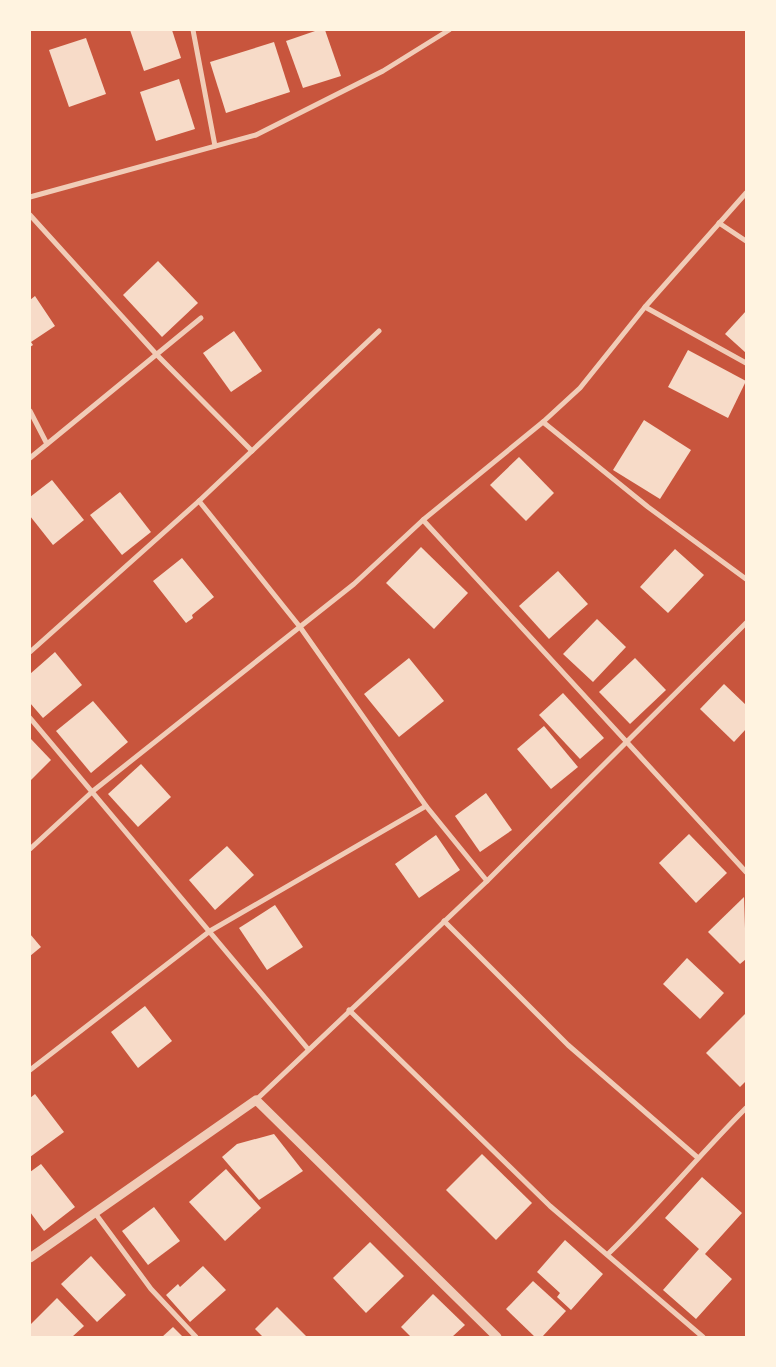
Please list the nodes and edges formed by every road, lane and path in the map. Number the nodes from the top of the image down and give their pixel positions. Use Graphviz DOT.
graph roads {
  1 [pos="193,30"];
  2 [pos="449,30"];
  3 [pos="215,146"];
  4 [pos="746,194"];
  5 [pos="30,197"];
  6 [pos="30,215"];
  7 [pos="719,223"];
  8 [pos="746,241"];
  9 [pos="644,307"];
  10 [pos="201,318"];
  11 [pos="379,331"];
  12 [pos="156,354"];
  13 [pos="746,363"];
  14 [pos="30,411"];
  15 [pos="543,422"];
  16 [pos="47,444"];
  17 [pos="252,451"];
  18 [pos="30,458"];
  19 [pos="199,502"];
  20 [pos="423,520"];
  21 [pos="746,579"];
  22 [pos="746,623"];
  23 [pos="300,627"];
  24 [pos="30,652"];
  25 [pos="30,718"];
  26 [pos="627,741"];
  27 [pos="93,791"];
  28 [pos="426,806"];
  29 [pos="30,849"];
  30 [pos="746,872"];
  31 [pos="487,881"];
  32 [pos="444,921"];
  33 [pos="210,932"];
  34 [pos="349,1010"];
  35 [pos="308,1049"];
  36 [pos="30,1070"];
  37 [pos="256,1100"];
  38 [pos="746,1108"];
  39 [pos="697,1157"];
  40 [pos="95,1213"];
  41 [pos="608,1254"];
  42 [pos="30,1258"];
  43 [pos="196,1337"];
  44 [pos="497,1337"];
  45 [pos="703,1337"];
  1 -- 3 [label="street"];
  2 -- 3 [label="street"];
  3 -- 5 [label="street"];
  4 -- 7 [label="street"];
  6 -- 12 [label="street"];
  7 -- 8 [label="street"];
  7 -- 9 [label="street"];
  9 -- 13 [label="street"];
  9 -- 15 [label="street"];
  10 -- 12 [label="street"];
  11 -- 17 [label="street"];
  12 -- 16 [label="street"];
  12 -- 17 [label="street"];
  14 -- 16 [label="street"];
  15 -- 20 [label="street"];
  15 -- 21 [label="street"];
  16 -- 18 [label="street"];
  17 -- 19 [label="street"];
  19 -- 23 [label="street"];
  19 -- 24 [label="street"];
  20 -- 23 [label="street"];
  20 -- 26 [label="street"];
  22 -- 26 [label="street"];
  23 -- 27 [label="street"];
  23 -- 28 [label="street"];
  25 -- 27 [label="street"];
  26 -- 30 [label="street"];
  26 -- 31 [label="street"];
  27 -- 29 [label="street"];
  27 -- 33 [label="street"];
  28 -- 31 [label="street"];
  28 -- 33 [label="street"];
  31 -- 32 [label="street"];
  32 -- 34 [label="street"];
  32 -- 39 [label="street"];
  33 -- 35 [label="street"];
  33 -- 36 [label="street"];
  34 -- 35 [label="street"];
  34 -- 41 [label="street"];
  35 -- 37 [label="street"];
  37 -- 40 [label="street"];
  37 -- 44 [label="street"];
  38 -- 39 [label="street"];
  39 -- 41 [label="street"];
  40 -- 42 [label="street"];
  40 -- 43 [label="street"];
  41 -- 45 [label="street"];
}
